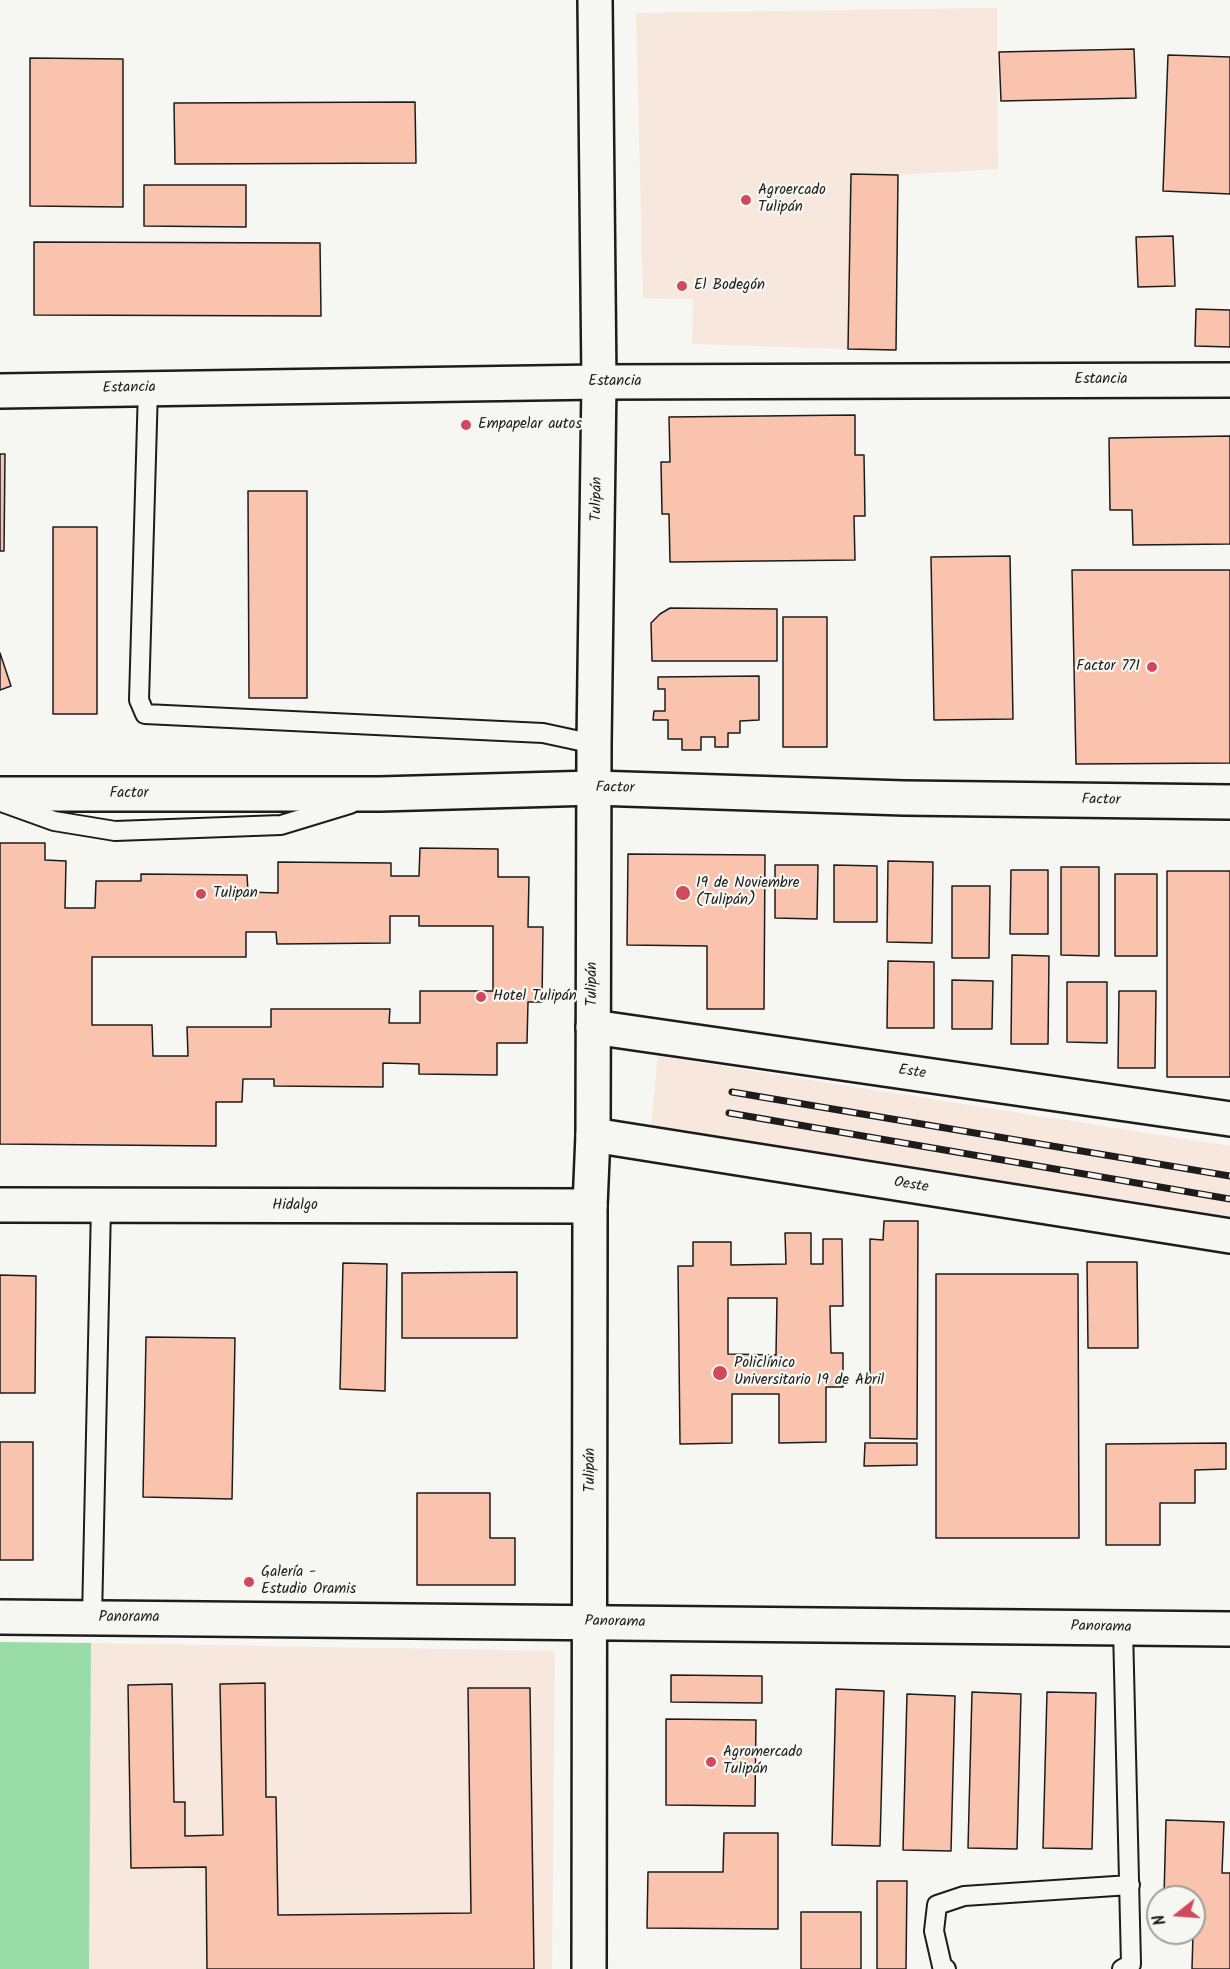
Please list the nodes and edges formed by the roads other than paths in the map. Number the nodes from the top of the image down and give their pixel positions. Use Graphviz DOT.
graph roads {
  1 [pos="595,0"];
  2 [pos="1230,380"];
  3 [pos="599,382"];
  4 [pos="148,388"];
  5 [pos="0,390"];
  6 [pos="594,744"];
  7 [pos="594,788"];
  8 [pos="0,794"];
  9 [pos="380,794"];
  10 [pos="0,801"];
  11 [pos="1230,802"];
  12 [pos="593,1027"];
  13 [pos="1230,1119"];
  14 [pos="593,1135"];
  15 [pos="0,1205"];
  16 [pos="100,1206"];
  17 [pos="590,1206"];
  18 [pos="1230,1236"];
  19 [pos="0,1617"];
  20 [pos="92,1618"];
  21 [pos="591,1623"];
  22 [pos="1123,1628"];
  23 [pos="1230,1629"];
  24 [pos="1130,1885"];
  25 [pos="589,1969"];
  26 [pos="946,1969"];
  27 [pos="1122,1969"];
  1 -- 3 [label="street, Tulipán"];
  2 -- 3 [label="street, Estancia"];
  3 -- 4 [label="street, Estancia"];
  3 -- 6 [label="street, Tulipán"];
  4 -- 5 [label="street, Estancia"];
  4 -- 6 [label="lane"];
  6 -- 7 [label="street, Tulipán"];
  7 -- 9 [label="street, Factor"];
  7 -- 11 [label="street, Factor"];
  7 -- 12 [label="street, Tulipán"];
  8 -- 9 [label="street, Factor"];
  9 -- 10 [label="lane"];
  12 -- 13 [label="street, Este"];
  12 -- 14 [label="street, Tulipán"];
  14 -- 17 [label="street, Tulipán"];
  14 -- 18 [label="street, Oeste"];
  15 -- 16 [label="street, Hidalgo"];
  16 -- 17 [label="street, Hidalgo"];
  16 -- 20 [label="lane"];
  17 -- 21 [label="street, Tulipán"];
  19 -- 20 [label="street, Panorama"];
  20 -- 21 [label="street, Panorama"];
  21 -- 22 [label="street, Panorama"];
  21 -- 25 [label="street, Tulipán"];
  22 -- 23 [label="street, Panorama"];
  22 -- 24 [label="lane"];
  24 -- 26 [label="lane"];
  24 -- 27 [label="lane"];
}
